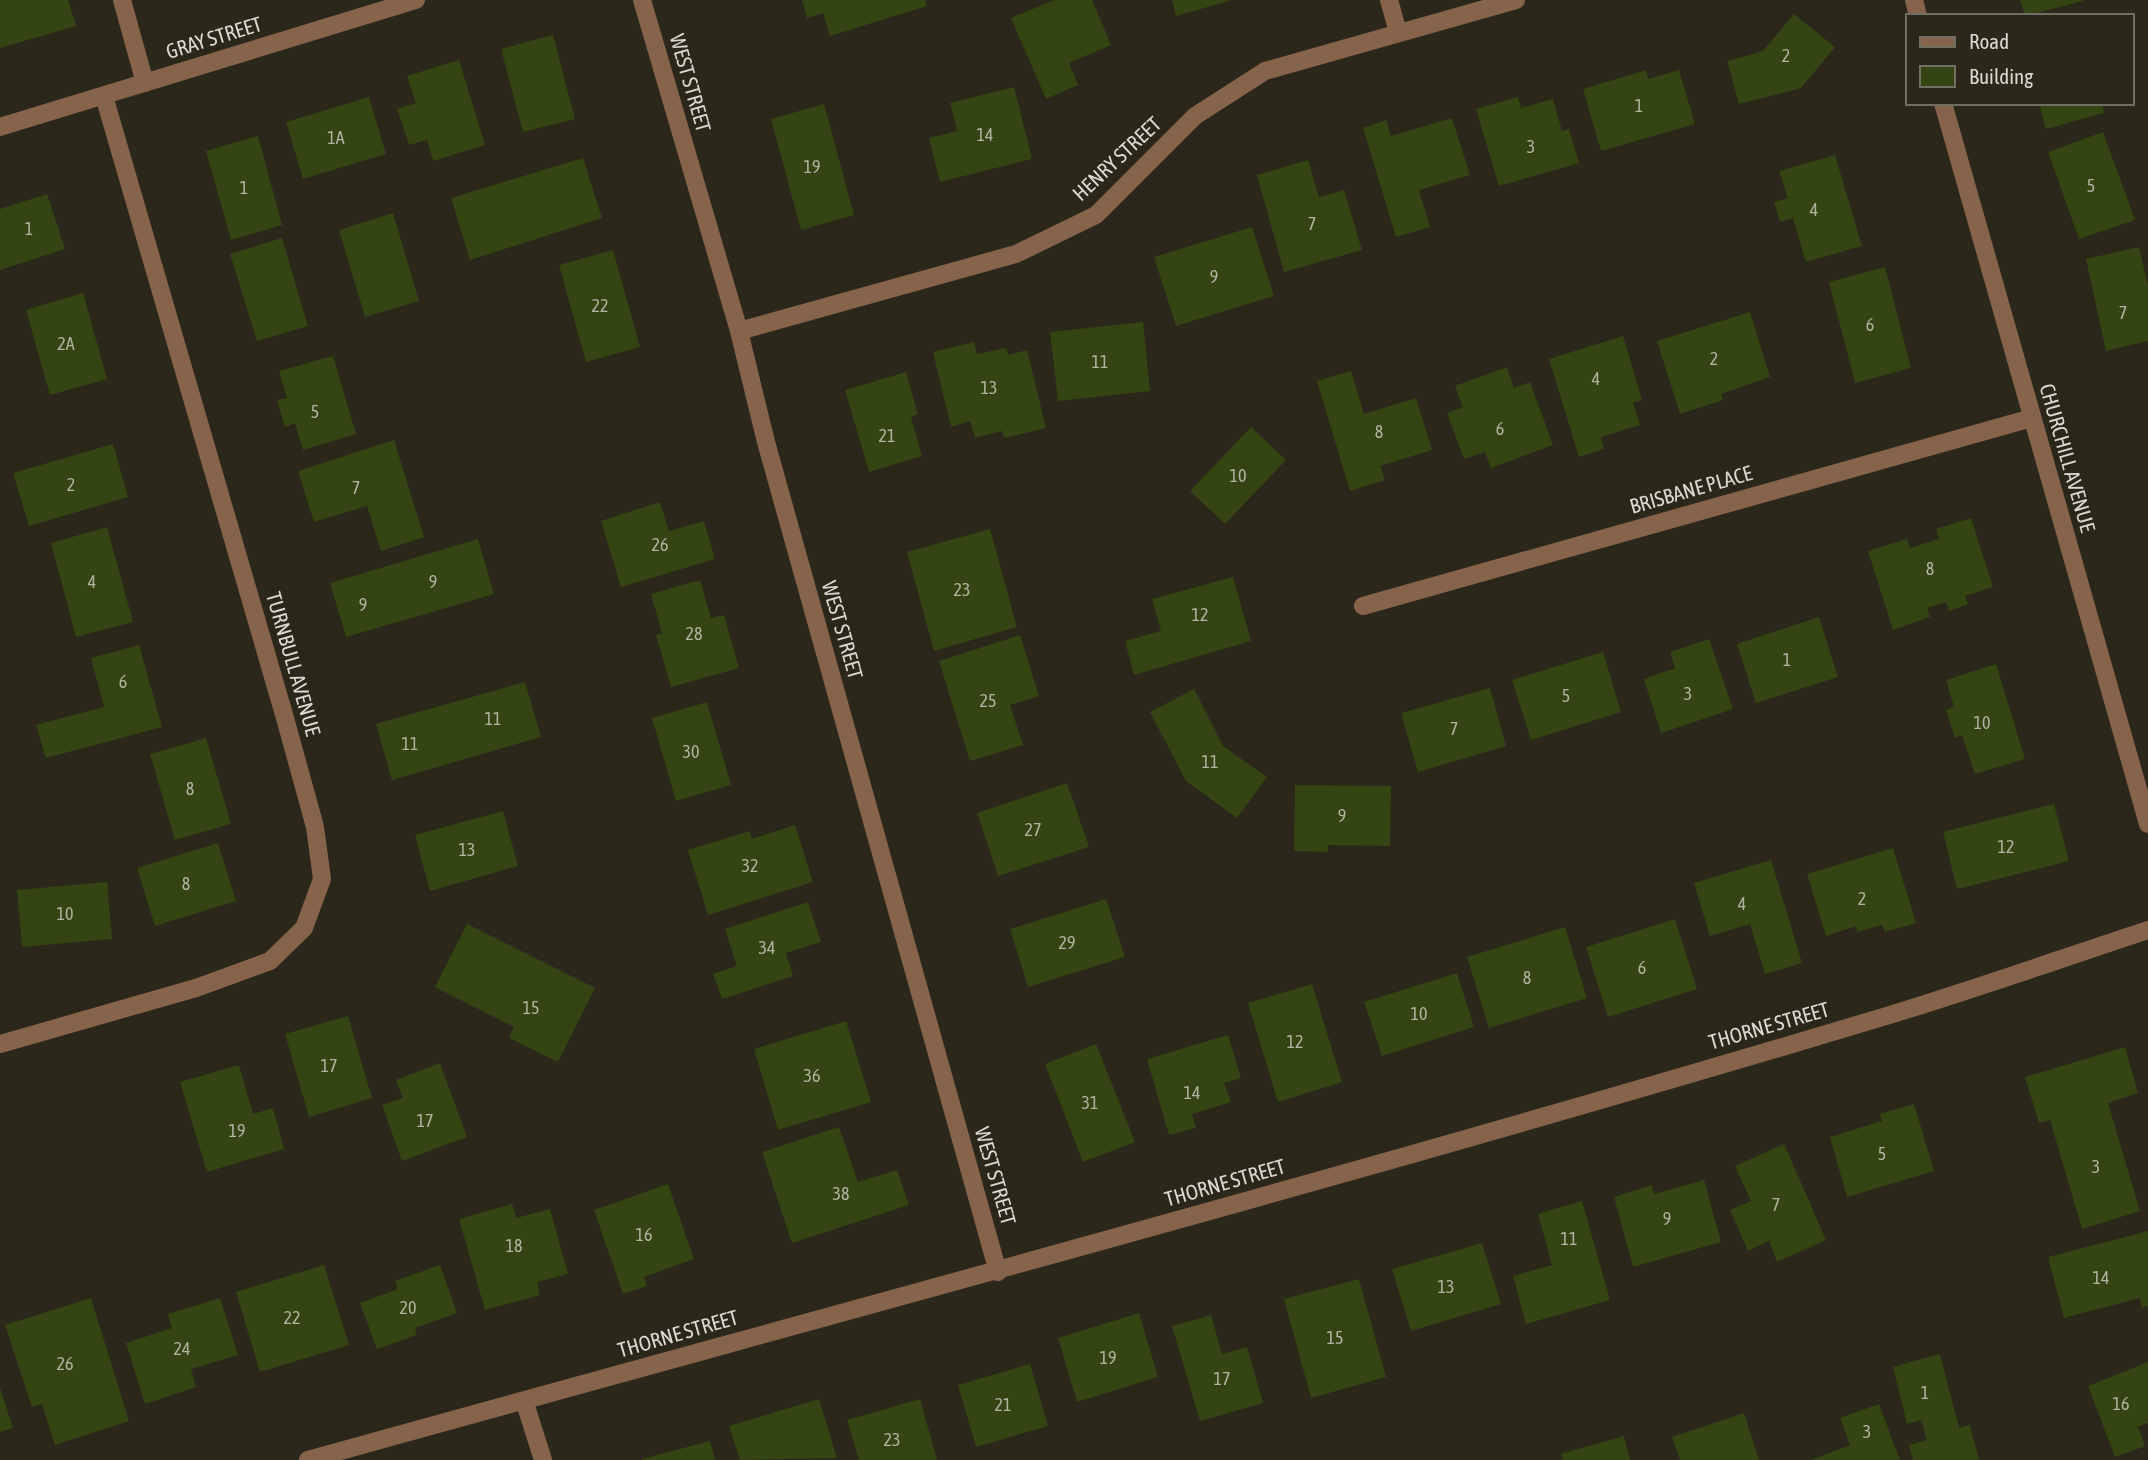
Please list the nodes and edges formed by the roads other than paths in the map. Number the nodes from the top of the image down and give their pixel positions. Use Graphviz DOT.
graph roads {
  1 [pos="122,0"];
  2 [pos="416,0"];
  3 [pos="642,0"];
  4 [pos="1389,0"];
  5 [pos="1516,0"];
  6 [pos="1398,32"];
  7 [pos="145,83"];
  8 [pos="104,96"];
  9 [pos="1944,105"];
  10 [pos="0,127"];
  11 [pos="739,331"];
  12 [pos="2032,418"];
  13 [pos="1363,606"];
  14 [pos="2148,824"];
  15 [pos="2148,930"];
  16 [pos="0,1044"];
  17 [pos="998,1272"];
  18 [pos="524,1400"];
  19 [pos="308,1460"];
  20 [pos="542,1460"];
  1 -- 7 [label="street, GRAY STREET"];
  2 -- 7 [label="street, GRAY STREET"];
  3 -- 11 [label="street, WEST STREET"];
  4 -- 6 [label="street"];
  5 -- 6 [label="street, HENRY STREET"];
  6 -- 11 [label="street, HENRY STREET"];
  7 -- 8 [label="street, GRAY STREET"];
  8 -- 10 [label="street, GRAY STREET"];
  8 -- 16 [label="street, TURNBULL AVENUE"];
  9 -- 12 [label="street, CHURCHILL AVENUE"];
  11 -- 17 [label="street, WEST STREET"];
  12 -- 13 [label="street, BRISBANE PLACE"];
  12 -- 14 [label="street, CHURCHILL AVENUE"];
  15 -- 17 [label="street, THORNE STREET"];
  17 -- 18 [label="street, THORNE STREET"];
  18 -- 19 [label="street, THORNE STREET"];
  18 -- 20 [label="street"];
}
